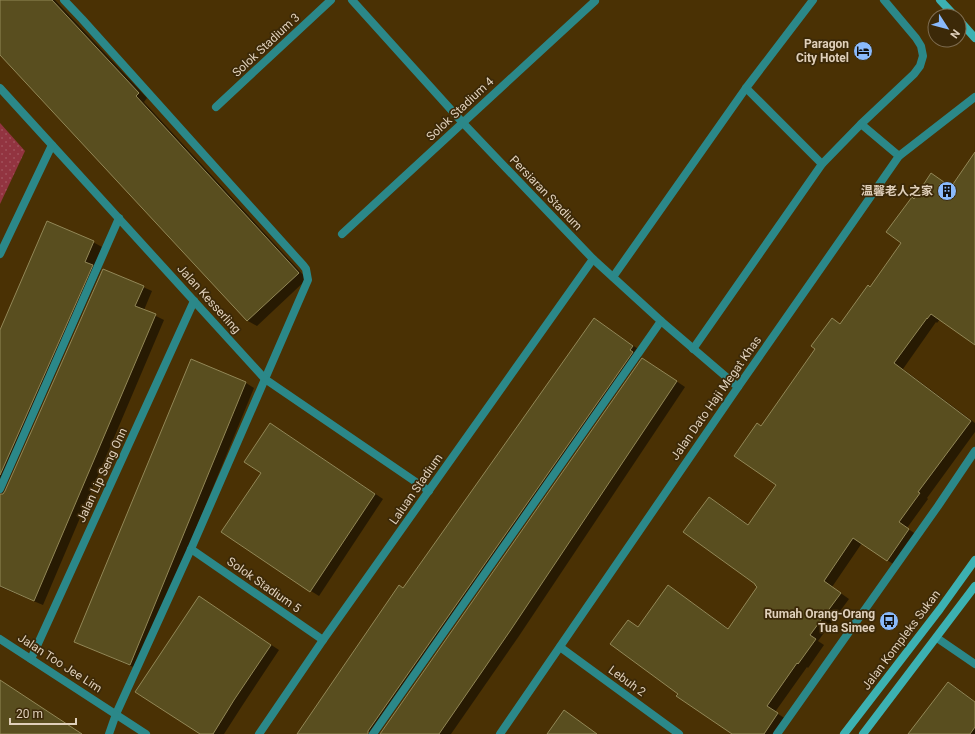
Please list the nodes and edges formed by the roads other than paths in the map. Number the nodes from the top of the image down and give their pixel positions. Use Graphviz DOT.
graph roads {
  1 [pos="64,0"];
  2 [pos="331,0"];
  3 [pos="352,0"];
  4 [pos="813,0"];
  5 [pos="884,0"];
  6 [pos="940,0"];
  7 [pos="595,1"];
  8 [pos="948,8"];
  9 [pos="967,29"];
  10 [pos="975,38"];
  11 [pos="0,88"];
  12 [pos="746,88"];
  13 [pos="975,97"];
  14 [pos="216,107"];
  15 [pos="463,123"];
  16 [pos="860,124"];
  17 [pos="52,145"];
  18 [pos="899,156"];
  19 [pos="822,164"];
  20 [pos="119,218"];
  21 [pos="342,234"];
  22 [pos="0,254"];
  23 [pos="593,259"];
  24 [pos="613,277"];
  25 [pos="194,301"];
  26 [pos="661,321"];
  27 [pos="693,349"];
  28 [pos="265,378"];
  29 [pos="738,387"];
  30 [pos="975,451"];
  31 [pos="0,489"];
  32 [pos="429,491"];
  33 [pos="191,549"];
  34 [pos="975,560"];
  35 [pos="975,586"];
  36 [pos="937,638"];
  37 [pos="0,639"];
  38 [pos="323,640"];
  39 [pos="560,647"];
  40 [pos="31,658"];
  41 [pos="975,664"];
  42 [pos="116,714"];
  43 [pos="109,734"];
  44 [pos="146,734"];
  45 [pos="259,734"];
  46 [pos="372,734"];
  47 [pos="500,734"];
  48 [pos="679,734"];
  49 [pos="777,734"];
  50 [pos="844,734"];
  51 [pos="863,734"];
  1 -- 28 [label="street"];
  2 -- 14 [label="street, Solok Stadium 3"];
  3 -- 15 [label="street, Persiaran Stadium"];
  4 -- 12 [label="street"];
  5 -- 16 [label="street"];
  6 -- 8 [label="main road"];
  7 -- 15 [label="street, Solok Stadium 4"];
  9 -- 10 [label="main road"];
  11 -- 17 [label="street, Jalan Kesserling"];
  12 -- 19 [label="street"];
  12 -- 24 [label="street"];
  13 -- 18 [label="street, Jalan Dato Haji Megat Khas"];
  15 -- 21 [label="street, Solok Stadium 4"];
  15 -- 23 [label="street, Persiaran Stadium"];
  16 -- 18 [label="street"];
  16 -- 19 [label="street"];
  17 -- 20 [label="street, Jalan Kesserling"];
  17 -- 22 [label="street"];
  18 -- 29 [label="street, Jalan Dato Haji Megat Khas"];
  19 -- 27 [label="street"];
  20 -- 25 [label="street, Jalan Kesserling"];
  20 -- 31 [label="street"];
  23 -- 24 [label="street, Persiaran Stadium"];
  23 -- 32 [label="street, Laluan Stadium"];
  24 -- 26 [label="street, Persiaran Stadium"];
  25 -- 28 [label="street, Jalan Kesserling"];
  25 -- 40 [label="street, Jalan Lip Seng Onn"];
  26 -- 27 [label="street, Persiaran Stadium"];
  26 -- 46 [label="street"];
  27 -- 29 [label="street, Persiaran Stadium"];
  28 -- 32 [label="street, Jalan Kesserling"];
  28 -- 33 [label="street"];
  29 -- 39 [label="street, Jalan Dato Haji Megat Khas"];
  30 -- 49 [label="street"];
  32 -- 38 [label="street, Laluan Stadium"];
  33 -- 38 [label="street, Solok Stadium 5"];
  33 -- 42 [label="street"];
  34 -- 50 [label="main road, Jalan Kompleks Sukan"];
  35 -- 36 [label="main road"];
  36 -- 41 [label="street"];
  36 -- 51 [label="main road"];
  37 -- 40 [label="street, Jalan Too Jee Lim"];
  38 -- 45 [label="street, Laluan Stadium"];
  39 -- 47 [label="street, Jalan Dato Haji Megat Khas"];
  39 -- 48 [label="street, Lebuh 2"];
  40 -- 42 [label="street, Jalan Too Jee Lim"];
  42 -- 43 [label="street"];
  42 -- 44 [label="street, Jalan Too Jee Lim"];
}
